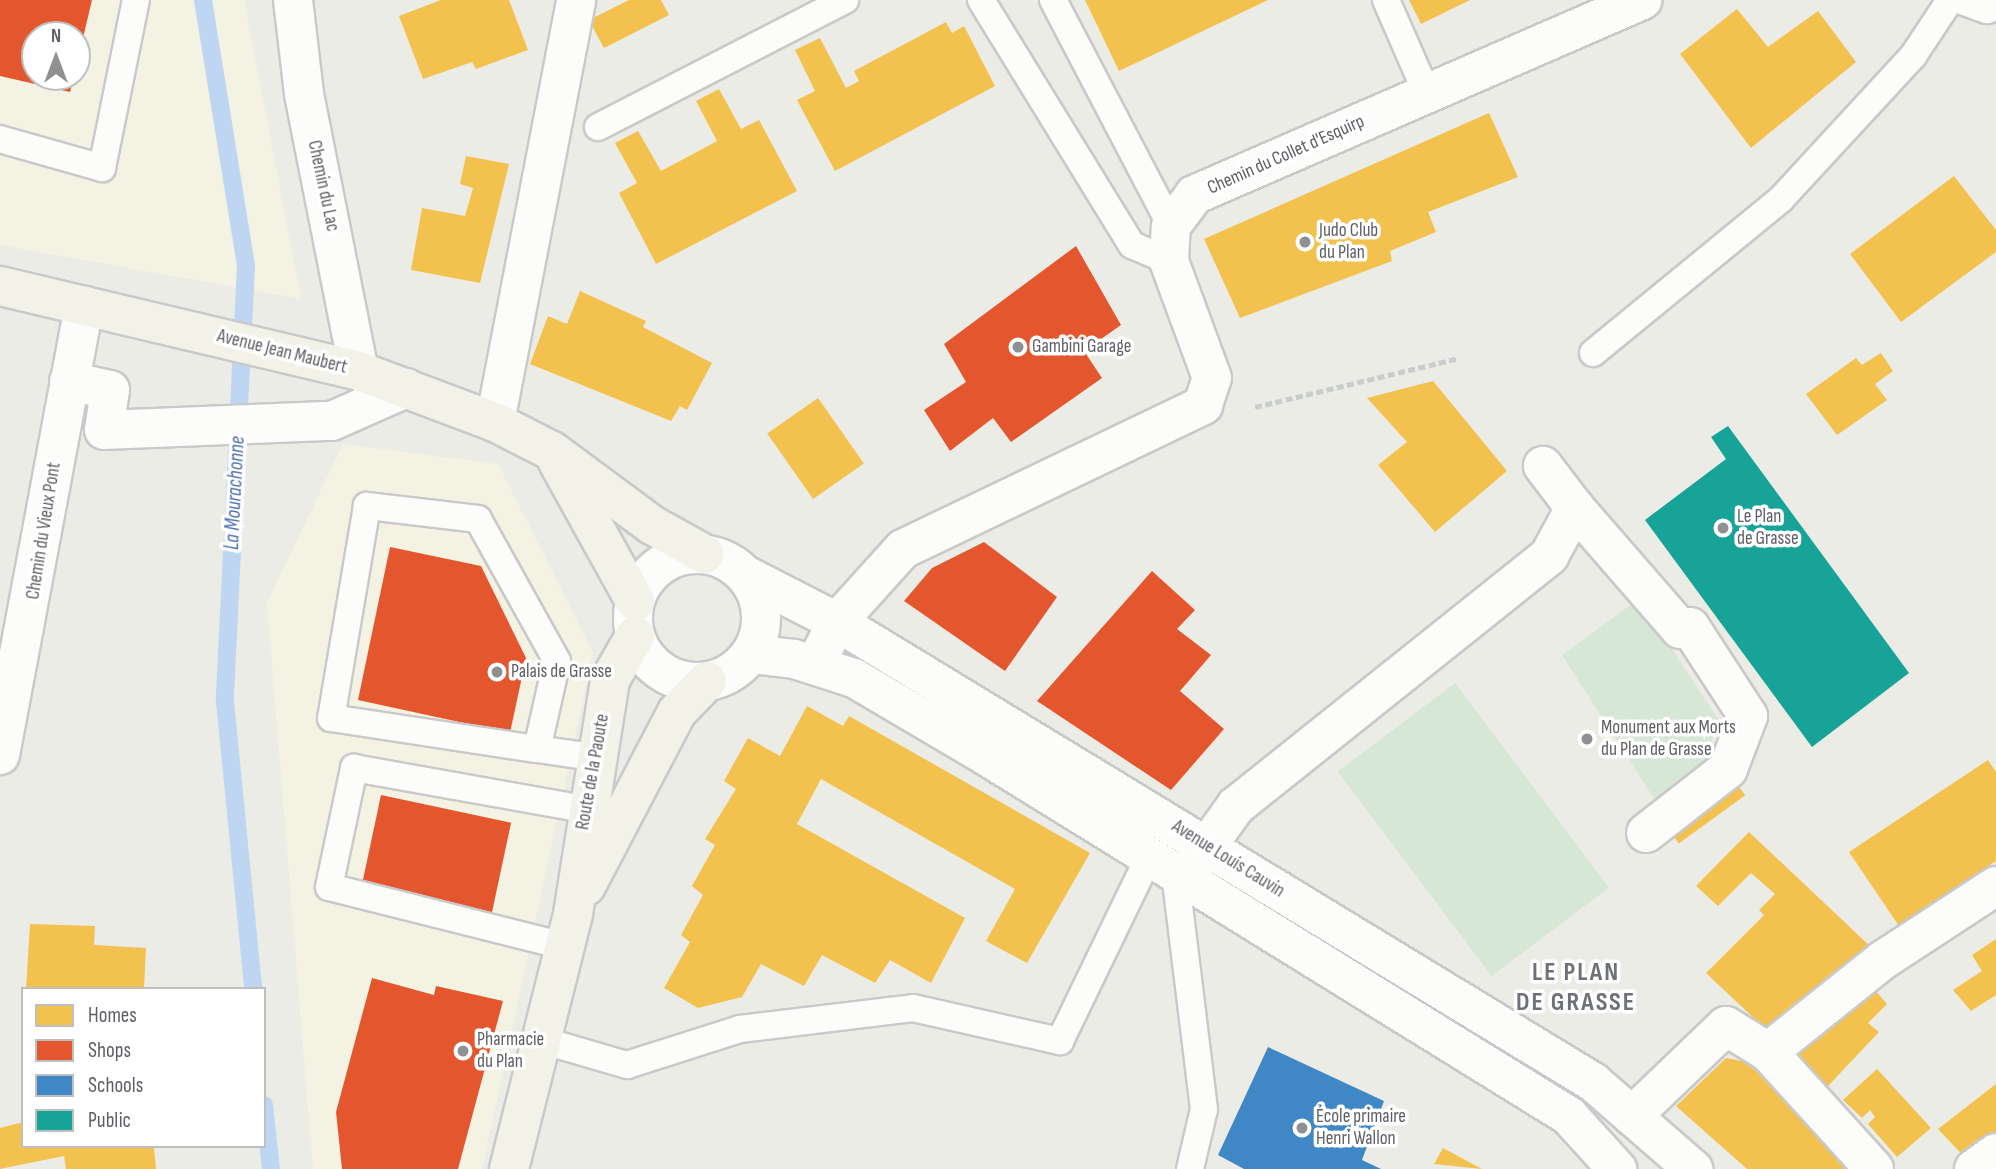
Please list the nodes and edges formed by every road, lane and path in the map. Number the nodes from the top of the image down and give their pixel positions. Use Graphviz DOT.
graph roads {
  1 [pos="136,0"];
  2 [pos="293,0"];
  3 [pos="576,0"];
  4 [pos="845,0"];
  5 [pos="981,0"];
  6 [pos="1053,0"];
  7 [pos="1386,0"];
  8 [pos="1642,0"];
  9 [pos="1950,0"];
  10 [pos="1959,0"];
  11 [pos="1996,6"];
  12 [pos="1427,93"];
  13 [pos="597,127"];
  14 [pos="0,139"];
  15 [pos="1170,243"];
  16 [pos="0,286"];
  17 [pos="84,306"];
  18 [pos="1593,353"];
  19 [pos="1459,358"];
  20 [pos="359,371"];
  21 [pos="69,381"];
  22 [pos="407,388"];
  23 [pos="1206,395"];
  24 [pos="495,422"];
  25 [pos="552,451"];
  26 [pos="1543,466"];
  27 [pos="1575,508"];
  28 [pos="704,554"];
  29 [pos="745,575"];
  30 [pos="635,619"];
  31 [pos="837,622"];
  32 [pos="751,654"];
  33 [pos="815,665"];
  34 [pos="707,681"];
  35 [pos="537,749"];
  36 [pos="0,755"];
  37 [pos="593,757"];
  38 [pos="585,809"];
  39 [pos="1646,833"];
  40 [pos="1209,845"];
  41 [pos="1169,869"];
  42 [pos="1996,886"];
  43 [pos="569,930"];
  44 [pos="541,1040"];
  45 [pos="1768,1052"];
  46 [pos="1632,1116"];
  47 [pos="1996,1153"];
  48 [pos="509,1169"];
  49 [pos="1190,1169"];
  50 [pos="1617,1169"];
  51 [pos="1693,1169"];
  52 [pos="1874,1169"];
  53 [pos="1974,1169"];
  1 -- 14 [label="lane"];
  2 -- 20 [label="street, Chemin du Lac"];
  3 -- 24 [label="street"];
  4 -- 13 [label="lane"];
  5 -- 15 [label="lane"];
  6 -- 15 [label="lane"];
  7 -- 12 [label="lane"];
  8 -- 12 [label="street, Chemin du Collet d'Esquirp"];
  9 -- 18 [label="lane"];
  10 -- 11 [label="lane"];
  12 -- 15 [label="street, Chemin du Collet d'Esquirp"];
  15 -- 23 [label="street"];
  16 -- 17 [label="main road, Avenue Jean Maubert"];
  17 -- 20 [label="main road, Avenue Jean Maubert"];
  17 -- 21 [label="street, Chemin du Vieux Pont"];
  19 -- 23 [label="path"];
  20 -- 22 [label="main road, Avenue Jean Maubert"];
  21 -- 22 [label="street"];
  21 -- 36 [label="street, Chemin du Vieux Pont"];
  22 -- 24 [label="main road, Avenue Jean Maubert"];
  23 -- 31 [label="street"];
  24 -- 25 [label="main road, Avenue Jean Maubert"];
  25 -- 28 [label="main road, Avenue Jean Maubert"];
  25 -- 30 [label="main road"];
  26 -- 27 [label="street"];
  27 -- 39 [label="street"];
  27 -- 40 [label="street"];
  28 -- 29 [label="street"];
  28 -- 30 [label="street"];
  29 -- 31 [label="street, Avenue Louis Cauvin"];
  29 -- 32 [label="street"];
  30 -- 34 [label="street"];
  30 -- 37 [label="main road, Route de la Paoute"];
  31 -- 33 [label="street"];
  31 -- 40 [label="street, Avenue Louis Cauvin"];
  32 -- 33 [label="street, Avenue Louis Cauvin"];
  32 -- 34 [label="street"];
  33 -- 41 [label="street, Avenue Louis Cauvin"];
  34 -- 43 [label="main road, Route de la Paoute"];
  35 -- 35 [label="lane"];
  35 -- 37 [label="lane"];
  37 -- 38 [label="main road, Route de la Paoute"];
  38 -- 43 [label="main road, Route de la Paoute"];
  38 -- 43 [label="lane"];
  40 -- 41 [label="street"];
  40 -- 46 [label="street, Avenue Louis Cauvin"];
  41 -- 44 [label="lane"];
  41 -- 49 [label="lane"];
  41 -- 50 [label="street, Avenue Louis Cauvin"];
  42 -- 45 [label="street"];
  43 -- 44 [label="main road, Route de la Paoute"];
  44 -- 48 [label="main road, Route de la Paoute"];
  45 -- 46 [label="street"];
  45 -- 52 [label="street"];
  46 -- 51 [label="street, Avenue Louis Cauvin"];
  47 -- 53 [label="street"];
}
